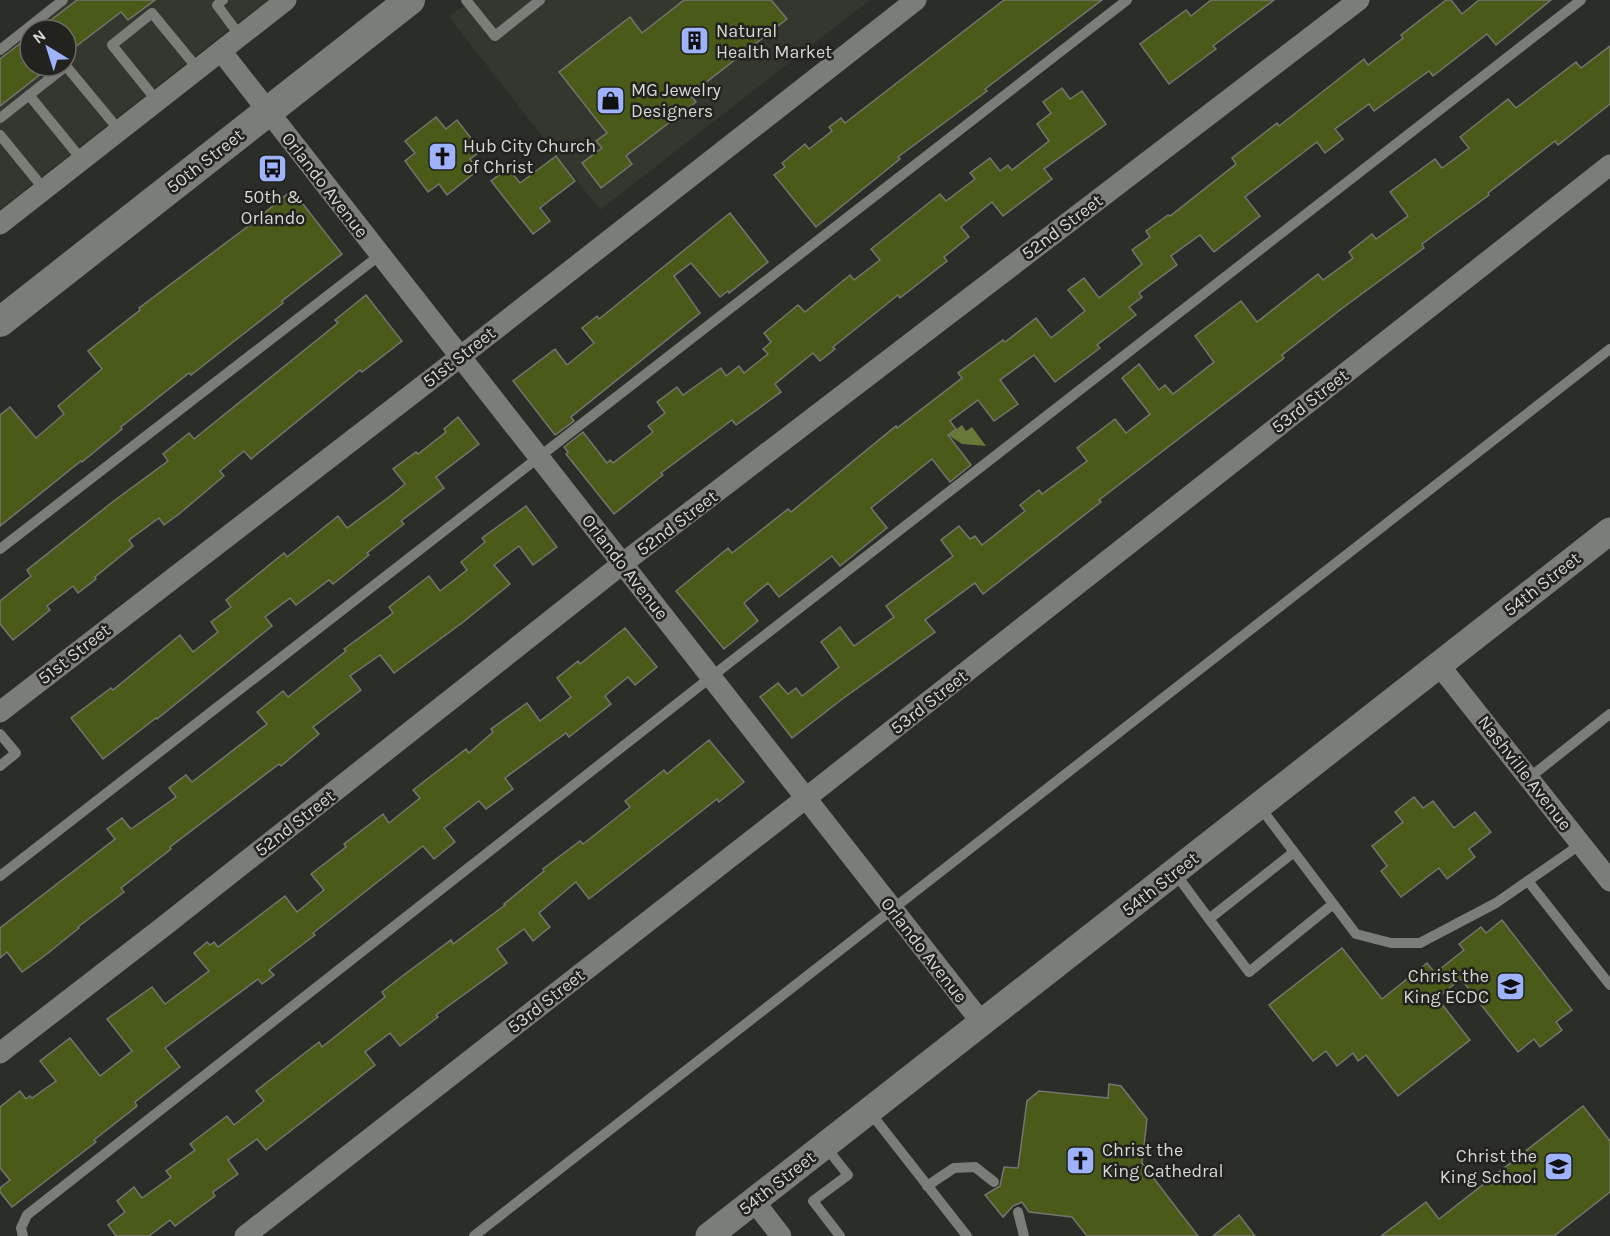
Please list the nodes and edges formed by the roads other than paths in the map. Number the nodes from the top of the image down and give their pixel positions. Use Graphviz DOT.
graph roads {
  1 [pos="63,0"];
  2 [pos="223,0"];
  3 [pos="286,0"];
  4 [pos="410,0"];
  5 [pos="466,0"];
  6 [pos="540,0"];
  7 [pos="916,0"];
  8 [pos="1126,0"];
  9 [pos="1359,0"];
  10 [pos="1581,0"];
  11 [pos="240,36"];
  12 [pos="0,50"];
  13 [pos="221,51"];
  14 [pos="198,69"];
  15 [pos="51,78"];
  16 [pos="76,78"];
  17 [pos="29,95"];
  18 [pos="157,101"];
  19 [pos="268,112"];
  20 [pos="0,118"];
  21 [pos="119,130"];
  22 [pos="0,135"];
  23 [pos="82,160"];
  24 [pos="1610,165"];
  25 [pos="44,189"];
  26 [pos="1,221"];
  27 [pos="380,255"];
  28 [pos="0,322"];
  29 [pos="1610,349"];
  30 [pos="460,357"];
  31 [pos="538,456"];
  32 [pos="1610,531"];
  33 [pos="0,549"];
  34 [pos="622,564"];
  35 [pos="1439,665"];
  36 [pos="711,677"];
  37 [pos="0,712"];
  38 [pos="1610,714"];
  39 [pos="0,734"];
  40 [pos="0,766"];
  41 [pos="1529,778"];
  42 [pos="806,798"];
  43 [pos="1259,806"];
  44 [pos="1581,844"];
  45 [pos="1294,852"];
  46 [pos="1174,872"];
  47 [pos="0,876"];
  48 [pos="1528,881"];
  49 [pos="1610,881"];
  50 [pos="1333,903"];
  51 [pos="892,908"];
  52 [pos="1209,919"];
  53 [pos="1610,985"];
  54 [pos="982,1023"];
  55 [pos="0,1053"];
  56 [pos="869,1111"];
  57 [pos="825,1146"];
  58 [pos="994,1182"];
  59 [pos="927,1186"];
  60 [pos="754,1201"];
  61 [pos="1018,1212"];
  62 [pos="23,1236"];
  63 [pos="245,1236"];
  64 [pos="474,1236"];
  65 [pos="710,1236"];
  66 [pos="781,1236"];
  67 [pos="840,1236"];
  68 [pos="967,1236"];
  69 [pos="1024,1236"];
  1 -- 12 [label="lane"];
  2 -- 11 [label="lane"];
  3 -- 11 [label="street"];
  4 -- 19 [label="main road, 50th Street"];
  5 -- 6 [label="lane"];
  7 -- 30 [label="street, 51st Street"];
  8 -- 31 [label="lane"];
  9 -- 34 [label="street, 52nd Street"];
  10 -- 36 [label="lane"];
  11 -- 13 [label="street"];
  13 -- 14 [label="street"];
  13 -- 19 [label="street, Orlando Avenue"];
  14 -- 18 [label="street"];
  14 -- 18 [label="lane"];
  15 -- 17 [label="lane"];
  16 -- 21 [label="lane"];
  17 -- 20 [label="lane"];
  17 -- 23 [label="lane"];
  18 -- 21 [label="street"];
  19 -- 27 [label="street, Orlando Avenue"];
  19 -- 28 [label="main road, 50th Street"];
  21 -- 23 [label="street"];
  22 -- 25 [label="lane"];
  23 -- 25 [label="street"];
  24 -- 42 [label="street, 53rd Street"];
  25 -- 26 [label="street"];
  27 -- 30 [label="street, Orlando Avenue"];
  27 -- 33 [label="lane"];
  29 -- 51 [label="lane"];
  30 -- 31 [label="street, Orlando Avenue"];
  30 -- 37 [label="street, 51st Street"];
  31 -- 34 [label="street, Orlando Avenue"];
  31 -- 47 [label="lane"];
  32 -- 35 [label="street, 54th Street"];
  34 -- 36 [label="street, Orlando Avenue"];
  34 -- 55 [label="street, 52nd Street"];
  35 -- 41 [label="street, Nashville Avenue"];
  35 -- 43 [label="street, 54th Street"];
  36 -- 42 [label="street, Orlando Avenue"];
  36 -- 62 [label="lane"];
  38 -- 41 [label="lane"];
  39 -- 40 [label="lane"];
  41 -- 44 [label="street, Nashville Avenue"];
  42 -- 51 [label="street, Orlando Avenue"];
  42 -- 63 [label="street, 53rd Street"];
  43 -- 45 [label="lane"];
  43 -- 46 [label="street, 54th Street"];
  44 -- 48 [label="lane"];
  44 -- 49 [label="street, Nashville Avenue"];
  45 -- 50 [label="lane"];
  45 -- 52 [label="lane"];
  46 -- 52 [label="lane"];
  46 -- 54 [label="street, 54th Street"];
  48 -- 50 [label="lane"];
  48 -- 53 [label="lane"];
  50 -- 52 [label="lane"];
  51 -- 54 [label="street, Orlando Avenue"];
  51 -- 64 [label="lane"];
  54 -- 56 [label="street, 54th Street"];
  56 -- 57 [label="street, 54th Street"];
  56 -- 59 [label="lane"];
  57 -- 60 [label="street, 54th Street"];
  57 -- 67 [label="lane"];
  58 -- 59 [label="lane"];
  59 -- 68 [label="lane"];
  60 -- 65 [label="street, 54th Street"];
  60 -- 66 [label="street"];
  61 -- 69 [label="lane"];
}
